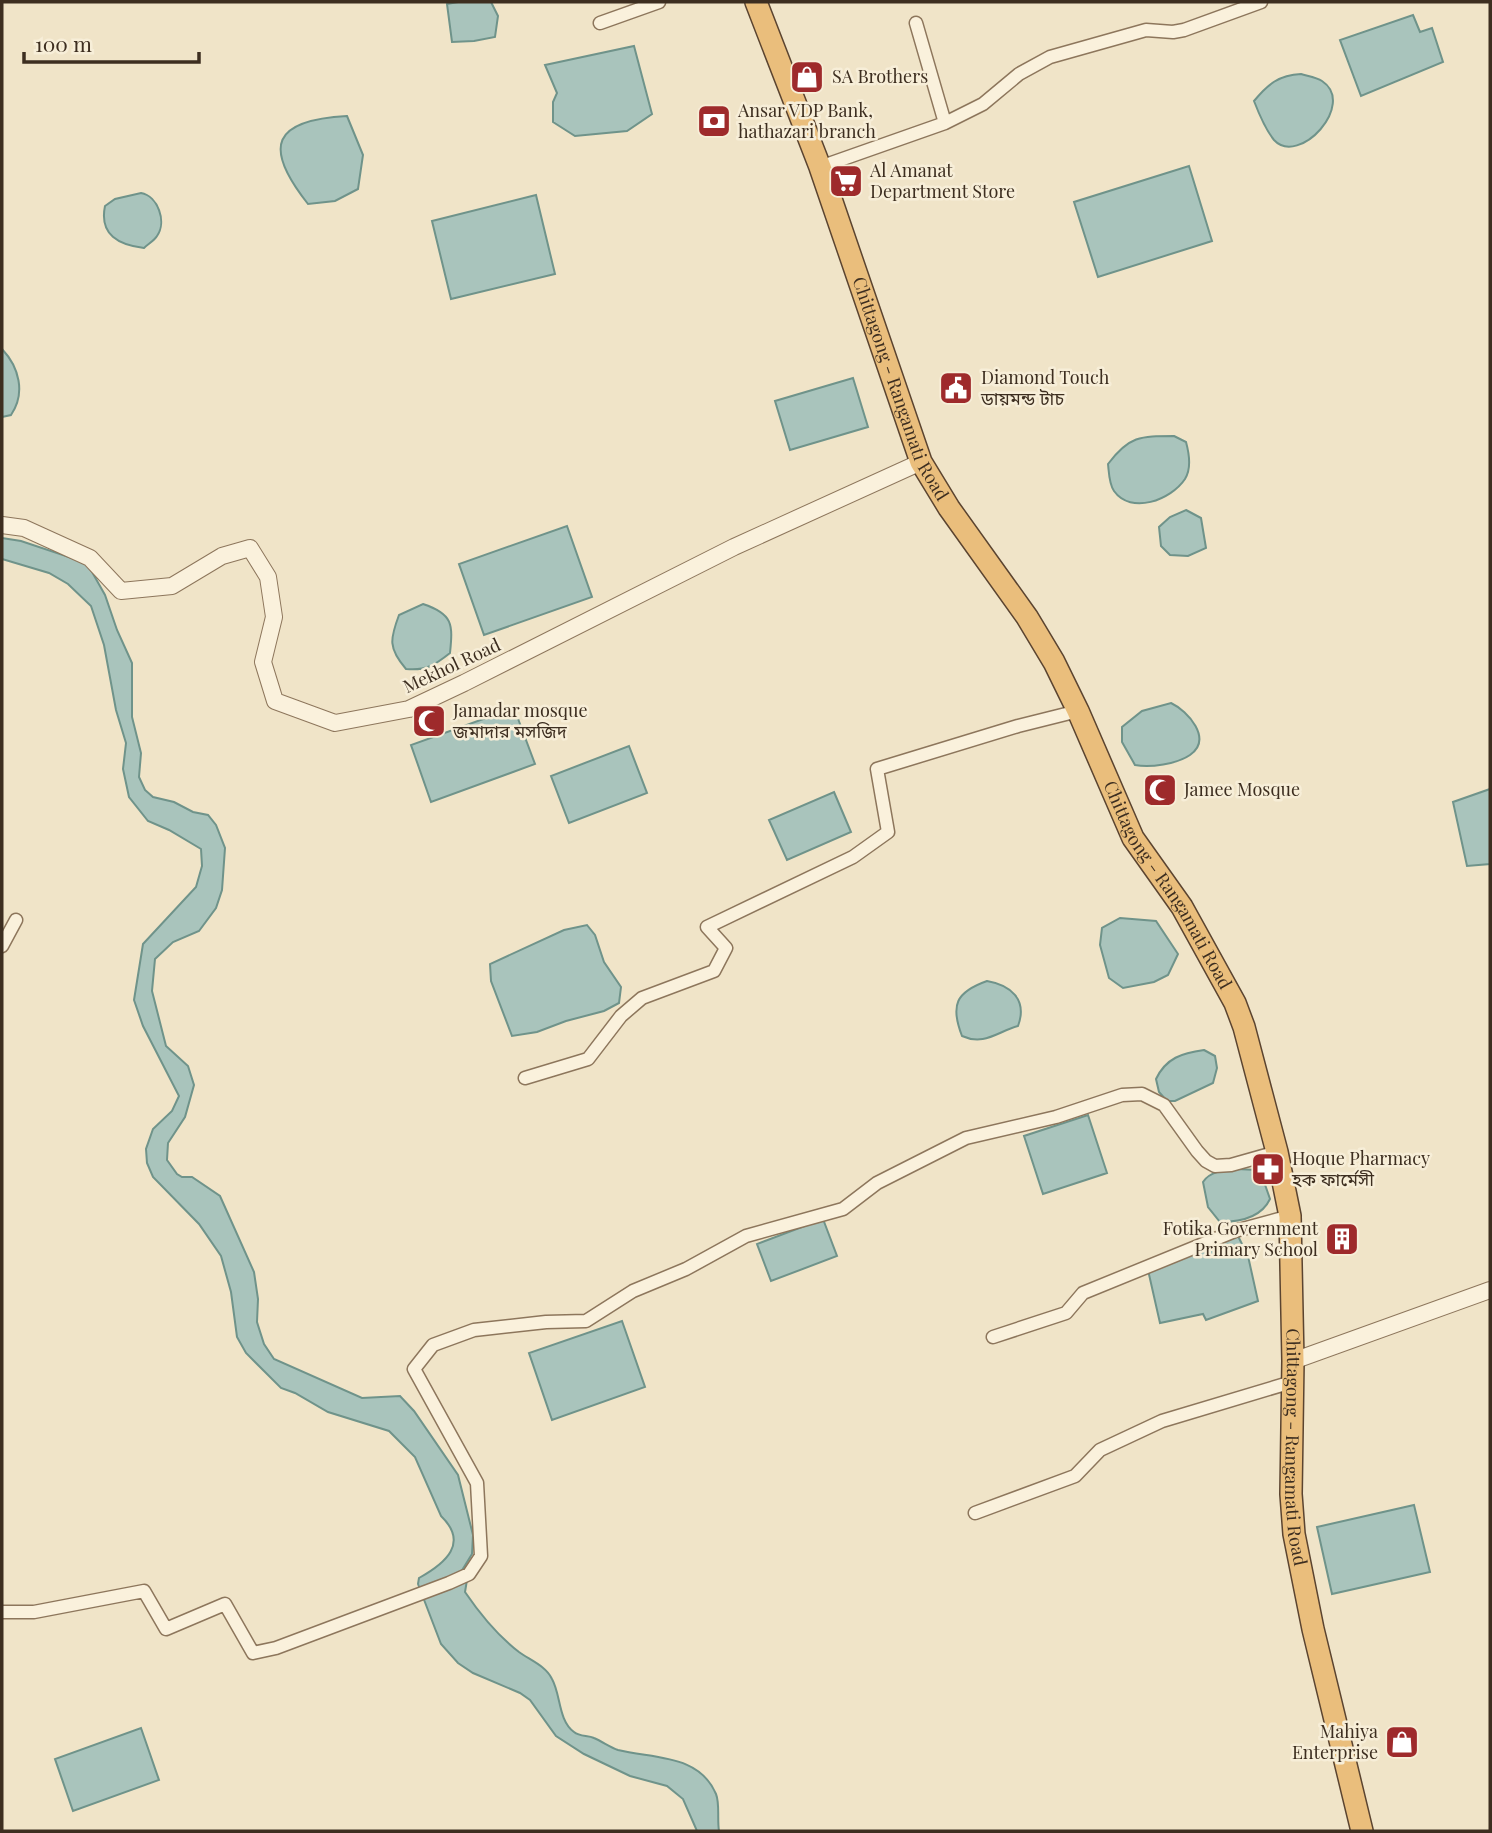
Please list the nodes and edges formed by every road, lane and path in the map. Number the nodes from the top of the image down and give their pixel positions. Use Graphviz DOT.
graph roads {
  1 [pos="659,2"];
  2 [pos="757,2"];
  3 [pos="1261,2"];
  4 [pos="600,23"];
  5 [pos="916,23"];
  6 [pos="945,123"];
  7 [pos="820,167"];
  8 [pos="921,462"];
  9 [pos="2,525"];
  10 [pos="1078,711"];
  11 [pos="16,920"];
  12 [pos="2,946"];
  13 [pos="525,1078"];
  14 [pos="1276,1152"];
  15 [pos="1290,1216"];
  16 [pos="1490,1290"];
  17 [pos="993,1337"];
  18 [pos="1292,1371"];
  19 [pos="975,1513"];
  20 [pos="2,1612"];
  21 [pos="1347,1775"];
  22 [pos="1362,1831"];
  23 [pos="1373,1831"];
  1 -- 4 [label="street"];
  2 -- 7 [label="highway, Chittagong - Rangamati Road"];
  3 -- 6 [label="street"];
  5 -- 6 [label="street"];
  6 -- 7 [label="street"];
  7 -- 8 [label="highway, Chittagong - Rangamati Road"];
  8 -- 9 [label="street, Mekhol Road"];
  8 -- 10 [label="highway, Chittagong - Rangamati Road"];
  10 -- 13 [label="street"];
  10 -- 14 [label="highway, Chittagong - Rangamati Road"];
  11 -- 12 [label="street"];
  14 -- 15 [label="highway, Chittagong - Rangamati Road"];
  14 -- 20 [label="street"];
  15 -- 17 [label="street"];
  15 -- 18 [label="highway, Chittagong - Rangamati Road"];
  16 -- 18 [label="street"];
  18 -- 19 [label="street"];
  18 -- 21 [label="highway, Chittagong - Rangamati Road"];
  21 -- 22 [label="highway, Chittagong - Rangamati Road"];
  21 -- 23 [label="highway"];
}
